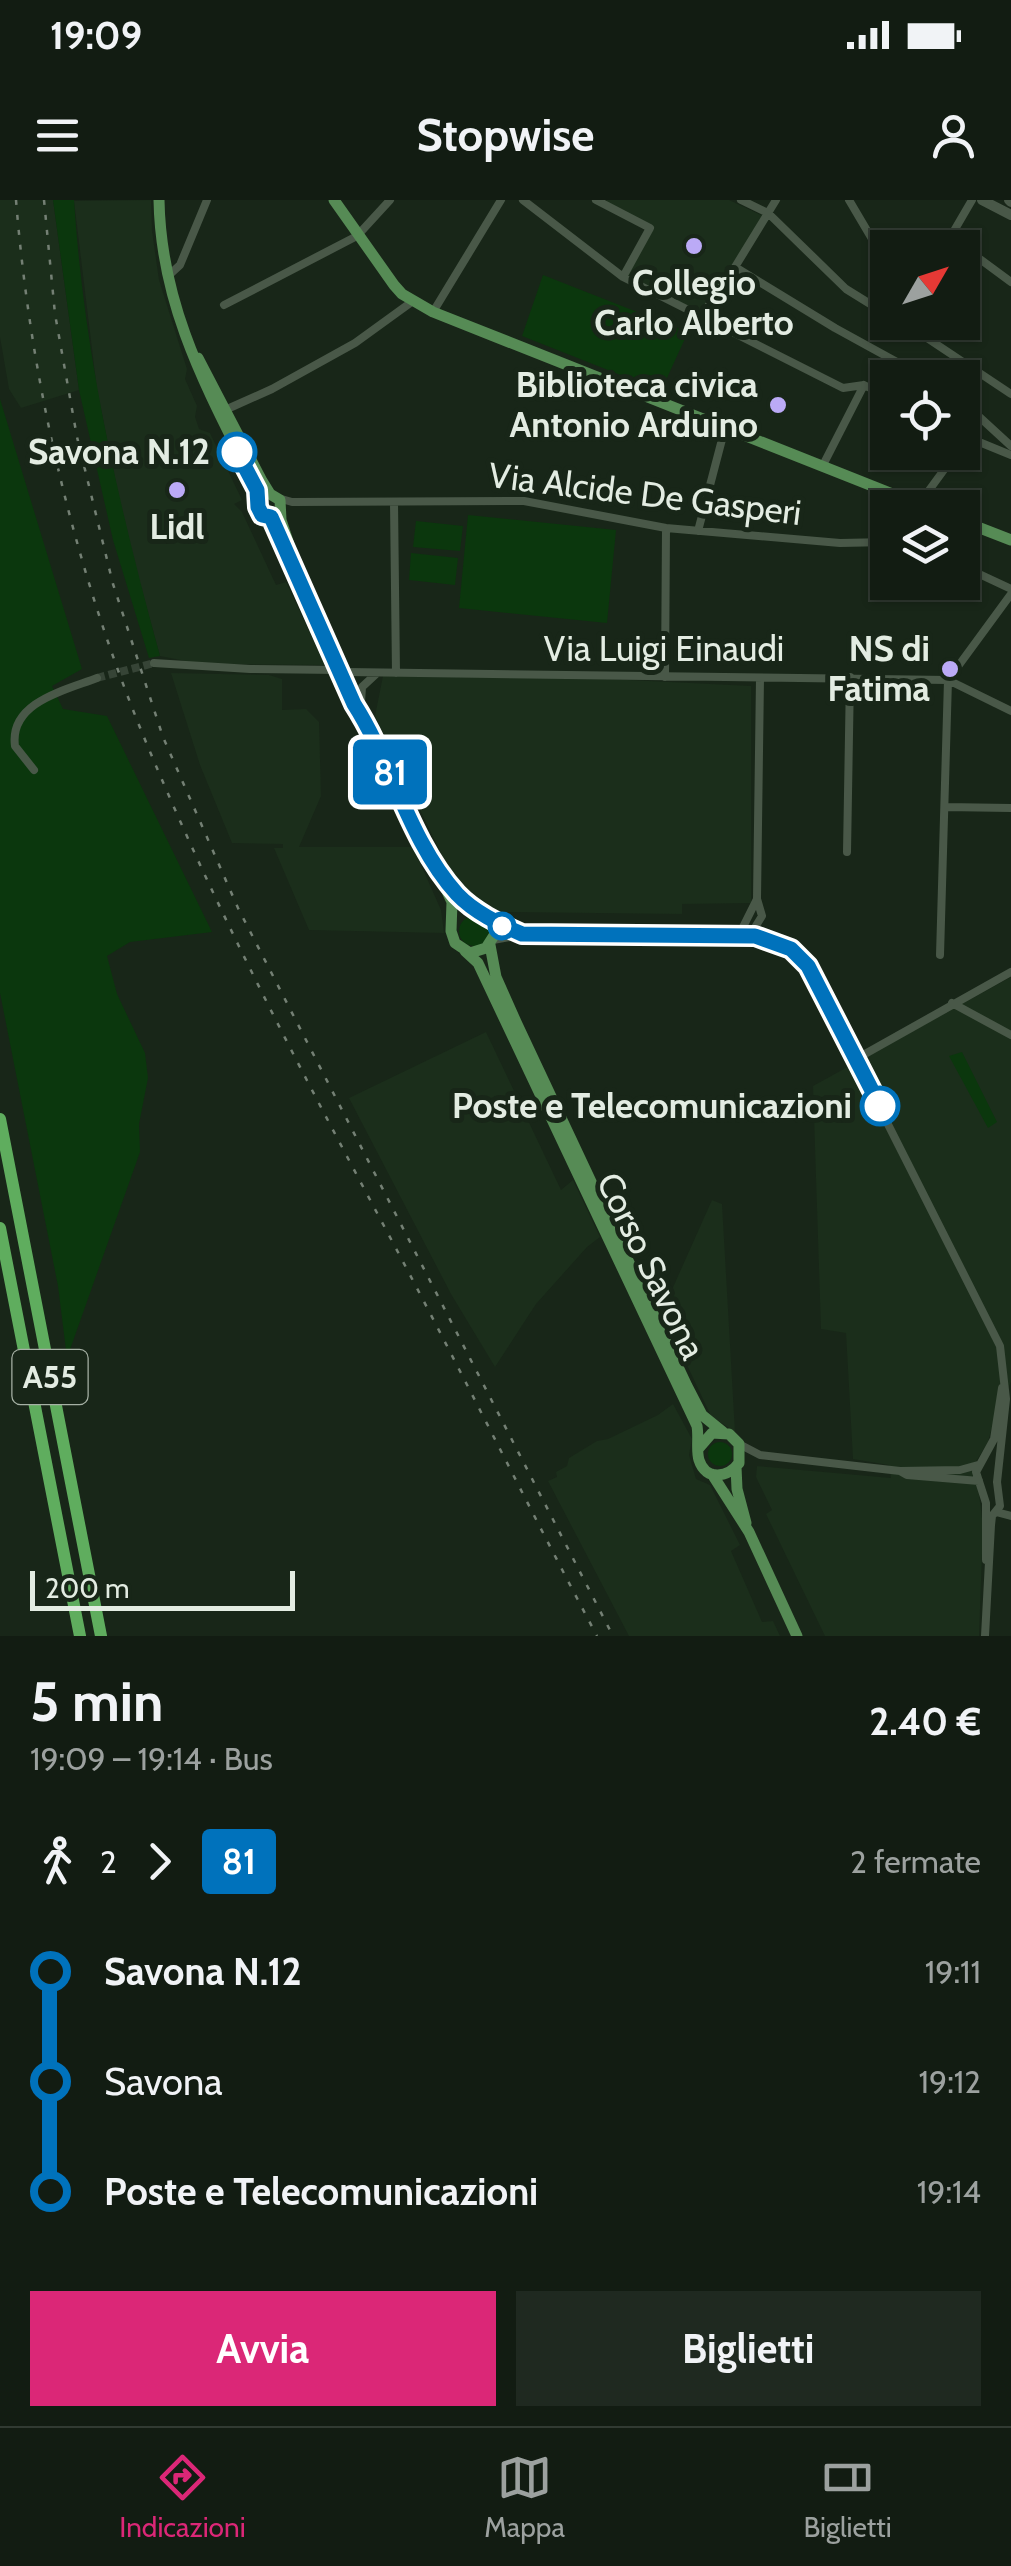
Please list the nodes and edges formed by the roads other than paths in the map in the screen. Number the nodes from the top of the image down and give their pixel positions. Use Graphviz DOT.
graph roads {
  1 [pos="159,200"];
  2 [pos="207,200"];
  3 [pos="334,200"];
  4 [pos="390,200"];
  5 [pos="501,200"];
  6 [pos="523,200"];
  7 [pos="596,200"];
  8 [pos="741,200"];
  9 [pos="776,200"];
  10 [pos="849,200"];
  11 [pos="972,200"];
  12 [pos="990,201"];
  13 [pos="768,213"];
  14 [pos="1011,214"];
  15 [pos="955,230"];
  16 [pos="357,236"];
  17 [pos="870,236"];
  18 [pos="980,260"];
  19 [pos="736,267"];
  20 [pos="168,276"];
  21 [pos="623,277"];
  22 [pos="1011,282"];
  23 [pos="413,301"];
  24 [pos="870,304"];
  25 [pos="224,305"];
  26 [pos="433,312"];
  27 [pos="700,318"];
  28 [pos="934,340"];
  29 [pos="188,342"];
  30 [pos="893,360"];
  31 [pos="864,385"];
  32 [pos="870,388"];
  33 [pos="1011,394"];
  34 [pos="225,410"];
  35 [pos="980,418"];
  36 [pos="725,428"];
  37 [pos="980,445"];
  38 [pos="1011,446"];
  39 [pos="1011,456"];
  40 [pos="822,467"];
  41 [pos="882,490"];
  42 [pos="394,502"];
  43 [pos="276,504"];
  44 [pos="666,528"];
  45 [pos="980,528"];
  46 [pos="698,531"];
  47 [pos="1011,540"];
  48 [pos="870,542"];
  49 [pos="980,575"];
  50 [pos="1011,591"];
  51 [pos="154,662"];
  52 [pos="343,671"];
  53 [pos="380,673"];
  54 [pos="396,673"];
  55 [pos="665,677"];
  56 [pos="98,678"];
  57 [pos="760,678"];
  58 [pos="850,678"];
  59 [pos="948,680"];
  60 [pos="361,702"];
  61 [pos="1011,711"];
  62 [pos="369,726"];
  63 [pos="34,770"];
  64 [pos="945,807"];
  65 [pos="1011,808"];
  66 [pos="847,852"];
  67 [pos="438,869"];
  68 [pos="757,898"];
  69 [pos="476,910"];
  70 [pos="492,921"];
  71 [pos="452,925"];
  72 [pos="522,934"];
  73 [pos="731,937"];
  74 [pos="748,937"];
  75 [pos="491,942"];
  76 [pos="465,951"];
  77 [pos="940,955"];
  78 [pos="1011,972"];
  79 [pos="952,1003"];
  80 [pos="1011,1036"];
  81 [pos="856,1060"];
  82 [pos="0,1118"];
  83 [pos="0,1228"];
  84 [pos="1004,1384"];
  85 [pos="723,1432"];
  86 [pos="739,1444"];
  87 [pos="699,1448"];
  88 [pos="760,1455"];
  89 [pos="979,1464"];
  90 [pos="738,1465"];
  91 [pos="900,1471"];
  92 [pos="712,1474"];
  93 [pos="998,1474"];
  94 [pos="980,1481"];
  95 [pos="993,1506"];
  96 [pos="1011,1508"];
  97 [pos="1011,1516"];
  98 [pos="748,1532"];
  99 [pos="78,1636"];
  100 [pos="101,1636"];
  101 [pos="797,1636"];
  102 [pos="985,1636"];
  1 -- 20 [label="main road"];
  2 -- 20 [label="street"];
  3 -- 16 [label="main road"];
  4 -- 16 [label="street"];
  5 -- 26 [label="street"];
  6 -- 21 [label="street"];
  7 -- 21 [label="street"];
  8 -- 13 [label="street"];
  9 -- 13 [label="street"];
  10 -- 17 [label="street"];
  11 -- 15 [label="street"];
  12 -- 14 [label="street"];
  13 -- 19 [label="street"];
  13 -- 24 [label="street"];
  16 -- 23 [label="main road"];
  16 -- 25 [label="street"];
  18 -- 22 [label="street"];
  19 -- 27 [label="street"];
  19 -- 30 [label="street"];
  20 -- 29 [label="main road"];
  21 -- 27 [label="street"];
  23 -- 26 [label="main road"];
  23 -- 34 [label="street"];
  26 -- 36 [label="main road"];
  27 -- 31 [label="street"];
  28 -- 33 [label="street"];
  29 -- 34 [label="main road"];
  29 -- 43 [label="main road"];
  31 -- 32 [label="street"];
  31 -- 40 [label="street"];
  34 -- 43 [label="main road"];
  35 -- 38 [label="street"];
  36 -- 40 [label="main road"];
  36 -- 46 [label="street"];
  37 -- 39 [label="street"];
  40 -- 41 [label="main road"];
  42 -- 43 [label="street, Via Alcide De Gasperi"];
  42 -- 44 [label="street, Via Alcide De Gasperi"];
  42 -- 54 [label="street"];
  43 -- 52 [label="main road"];
  44 -- 46 [label="street, Via Alcide De Gasperi"];
  44 -- 55 [label="street"];
  45 -- 47 [label="main road"];
  46 -- 48 [label="street, Via Alcide De Gasperi"];
  49 -- 50 [label="street"];
  50 -- 59 [label="street"];
  51 -- 52 [label="street, Via Luigi Einaudi"];
  52 -- 53 [label="street, Via Luigi Einaudi"];
  52 -- 60 [label="main road"];
  52 -- 62 [label="main road"];
  53 -- 54 [label="street, Via Luigi Einaudi"];
  53 -- 60 [label="street"];
  54 -- 55 [label="street, Via Luigi Einaudi"];
  55 -- 57 [label="street, Via Luigi Einaudi"];
  56 -- 63 [label="street"];
  57 -- 58 [label="street, Via Luigi Einaudi"];
  57 -- 68 [label="street"];
  58 -- 59 [label="street, Via Luigi Einaudi"];
  58 -- 66 [label="street"];
  59 -- 61 [label="street"];
  59 -- 64 [label="street"];
  60 -- 62 [label="main road"];
  62 -- 67 [label="main road"];
  64 -- 65 [label="street"];
  64 -- 77 [label="street"];
  67 -- 69 [label="main road"];
  67 -- 71 [label="main road"];
  68 -- 73 [label="street"];
  68 -- 74 [label="street"];
  69 -- 70 [label="main road"];
  69 -- 71 [label="main road"];
  70 -- 72 [label="street"];
  70 -- 75 [label="main road"];
  71 -- 76 [label="main road"];
  72 -- 73 [label="street"];
  72 -- 75 [label="street"];
  73 -- 74 [label="street"];
  74 -- 81 [label="street"];
  75 -- 76 [label="main road"];
  75 -- 85 [label="main road, Corso Savona"];
  76 -- 87 [label="main road, Corso Savona"];
  78 -- 79 [label="street"];
  79 -- 80 [label="street"];
  79 -- 81 [label="street"];
  81 -- 84 [label="street"];
  82 -- 100 [label="highway, A55"];
  83 -- 99 [label="highway, A55"];
  84 -- 89 [label="street"];
  84 -- 93 [label="street"];
  85 -- 86 [label="main road"];
  85 -- 87 [label="main road"];
  86 -- 88 [label="street"];
  86 -- 90 [label="main road"];
  87 -- 92 [label="main road"];
  88 -- 90 [label="street"];
  88 -- 91 [label="street"];
  89 -- 91 [label="street"];
  89 -- 93 [label="street"];
  89 -- 94 [label="street"];
  90 -- 92 [label="main road"];
  90 -- 98 [label="main road"];
  91 -- 94 [label="street"];
  92 -- 98 [label="main road"];
  93 -- 94 [label="street"];
  93 -- 95 [label="street"];
  94 -- 95 [label="street"];
  95 -- 96 [label="street"];
  95 -- 97 [label="street"];
  95 -- 102 [label="street"];
  98 -- 101 [label="main road"];
}
